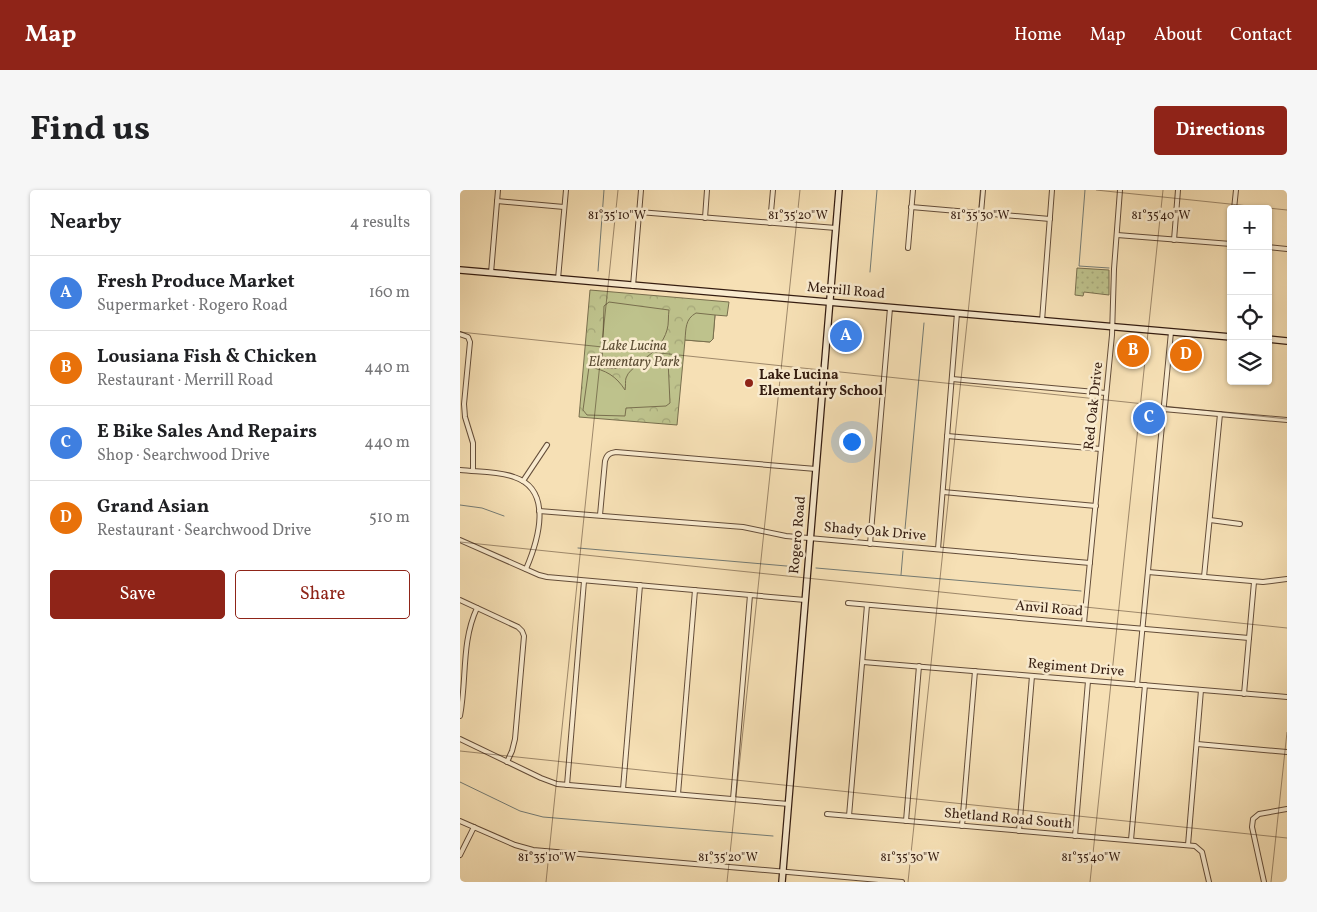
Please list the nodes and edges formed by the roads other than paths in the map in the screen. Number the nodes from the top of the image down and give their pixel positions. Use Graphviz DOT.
graph roads {
  1 [pos="498,190"];
  2 [pos="566,190"];
  3 [pos="641,190"];
  4 [pos="707,190"];
  5 [pos="773,190"];
  6 [pos="839,190"];
  7 [pos="913,190"];
  8 [pos="983,190"];
  9 [pos="1052,190"];
  10 [pos="1120,190"];
  11 [pos="1178,190"];
  12 [pos="1236,190"];
  13 [pos="497,201"];
  14 [pos="1234,205"];
  15 [pos="564,207"];
  16 [pos="911,207"];
  17 [pos="639,212"];
  18 [pos="981,213"];
  19 [pos="705,218"];
  20 [pos="1050,219"];
  21 [pos="770,223"];
  22 [pos="836,228"];
  23 [pos="1117,235"];
  24 [pos="1174,240"];
  25 [pos="1227,244"];
  26 [pos="1272,247"];
  27 [pos="908,248"];
  28 [pos="1287,249"];
  29 [pos="460,270"];
  30 [pos="490,273"];
  31 [pos="558,279"];
  32 [pos="633,286"];
  33 [pos="830,302"];
  34 [pos="890,308"];
  35 [pos="957,313"];
  36 [pos="1042,321"];
  37 [pos="1112,327"];
  38 [pos="1171,332"];
  39 [pos="460,334"];
  40 [pos="1227,336"];
  41 [pos="1272,340"];
  42 [pos="1287,341"];
  43 [pos="952,379"];
  44 [pos="1106,393"];
  45 [pos="1163,409"];
  46 [pos="1220,414"];
  47 [pos="1287,420"];
  48 [pos="947,436"];
  49 [pos="547,445"];
  50 [pos="1101,449"];
  51 [pos="460,470"];
  52 [pos="816,470"];
  53 [pos="473,471"];
  54 [pos="523,481"];
  55 [pos="943,492"];
  56 [pos="1096,506"];
  57 [pos="539,511"];
  58 [pos="600,515"];
  59 [pos="1210,520"];
  60 [pos="1240,524"];
  61 [pos="810,538"];
  62 [pos="460,540"];
  63 [pos="870,544"];
  64 [pos="938,549"];
  65 [pos="1090,563"];
  66 [pos="526,569"];
  67 [pos="1148,572"];
  68 [pos="1204,577"];
  69 [pos="1287,578"];
  70 [pos="584,581"];
  71 [pos="1254,582"];
  72 [pos="640,585"];
  73 [pos="695,590"];
  74 [pos="750,595"];
  75 [pos="460,600"];
  76 [pos="805,600"];
  77 [pos="848,603"];
  78 [pos="867,605"];
  79 [pos="477,608"];
  80 [pos="1084,623"];
  81 [pos="1142,628"];
  82 [pos="1249,638"];
  83 [pos="863,662"];
  84 [pos="919,666"];
  85 [pos="975,671"];
  86 [pos="1032,676"];
  87 [pos="1088,681"];
  88 [pos="1137,685"];
  89 [pos="1145,685"];
  90 [pos="1201,690"];
  91 [pos="1244,694"];
  92 [pos="1287,697"];
  93 [pos="460,716"];
  94 [pos="460,739"];
  95 [pos="1197,744"];
  96 [pos="1287,752"];
  97 [pos="506,762"];
  98 [pos="567,785"];
  99 [pos="622,789"];
  100 [pos="678,794"];
  101 [pos="733,799"];
  102 [pos="789,804"];
  103 [pos="1287,808"];
  104 [pos="827,814"];
  105 [pos="849,816"];
  106 [pos="460,821"];
  107 [pos="906,821"];
  108 [pos="962,826"];
  109 [pos="474,827"];
  110 [pos="1019,831"];
  111 [pos="1075,836"];
  112 [pos="1131,840"];
  113 [pos="1188,845"];
  114 [pos="460,855"];
  115 [pos="783,872"];
  116 [pos="782,882"];
  117 [pos="902,882"];
  118 [pos="1208,882"];
  119 [pos="1264,882"];
  1 -- 13 [label="street"];
  2 -- 15 [label="street"];
  3 -- 17 [label="street"];
  4 -- 19 [label="street"];
  5 -- 21 [label="street"];
  6 -- 22 [label="main road, Rogero Road"];
  7 -- 16 [label="street"];
  8 -- 18 [label="street"];
  9 -- 20 [label="street"];
  10 -- 23 [label="street, Red Oak Drive"];
  11 -- 24 [label="street"];
  12 -- 14 [label="street"];
  13 -- 15 [label="street"];
  13 -- 30 [label="street"];
  15 -- 31 [label="street"];
  16 -- 18 [label="street"];
  16 -- 27 [label="street"];
  17 -- 19 [label="street"];
  17 -- 32 [label="street"];
  18 -- 20 [label="street"];
  19 -- 21 [label="street"];
  20 -- 36 [label="street"];
  21 -- 22 [label="street"];
  22 -- 33 [label="main road, Rogero Road"];
  23 -- 24 [label="street"];
  23 -- 37 [label="street, Red Oak Drive"];
  24 -- 25 [label="street"];
  26 -- 28 [label="street"];
  29 -- 30 [label="main road, Merrill Road"];
  30 -- 31 [label="main road, Merrill Road"];
  31 -- 32 [label="main road, Merrill Road"];
  32 -- 33 [label="main road, Merrill Road"];
  33 -- 34 [label="main road, Merrill Road"];
  33 -- 52 [label="main road, Rogero Road"];
  34 -- 35 [label="main road, Merrill Road"];
  34 -- 63 [label="street"];
  35 -- 36 [label="main road, Merrill Road"];
  35 -- 43 [label="street"];
  36 -- 37 [label="main road, Merrill Road"];
  37 -- 38 [label="main road, Merrill Road"];
  37 -- 44 [label="street, Red Oak Drive"];
  38 -- 40 [label="main road, Merrill Road"];
  38 -- 45 [label="street"];
  39 -- 53 [label="street"];
  41 -- 42 [label="main road"];
  43 -- 44 [label="street"];
  43 -- 48 [label="street"];
  44 -- 50 [label="street, Red Oak Drive"];
  45 -- 46 [label="street"];
  45 -- 67 [label="street"];
  46 -- 47 [label="street"];
  46 -- 59 [label="street"];
  48 -- 50 [label="street"];
  48 -- 55 [label="street"];
  49 -- 54 [label="street"];
  50 -- 56 [label="street, Red Oak Drive"];
  51 -- 53 [label="street"];
  52 -- 58 [label="street"];
  52 -- 61 [label="main road, Rogero Road"];
  53 -- 54 [label="street"];
  54 -- 57 [label="street"];
  55 -- 56 [label="street"];
  55 -- 64 [label="street"];
  56 -- 65 [label="street, Red Oak Drive"];
  57 -- 58 [label="street, Shady Oak Drive"];
  57 -- 66 [label="street"];
  58 -- 61 [label="street, Shady Oak Drive"];
  59 -- 60 [label="street"];
  59 -- 68 [label="street"];
  61 -- 63 [label="street, Shady Oak Drive"];
  61 -- 76 [label="main road, Rogero Road"];
  62 -- 66 [label="street"];
  63 -- 64 [label="street, Shady Oak Drive"];
  64 -- 65 [label="street, Shady Oak Drive"];
  65 -- 80 [label="street, Red Oak Drive"];
  66 -- 70 [label="street"];
  67 -- 68 [label="street"];
  67 -- 81 [label="street"];
  68 -- 71 [label="street"];
  69 -- 71 [label="street"];
  70 -- 72 [label="street"];
  70 -- 98 [label="street"];
  71 -- 82 [label="street"];
  72 -- 73 [label="street"];
  72 -- 99 [label="street"];
  73 -- 74 [label="street"];
  73 -- 100 [label="street"];
  74 -- 76 [label="street"];
  74 -- 101 [label="street"];
  75 -- 79 [label="street"];
  76 -- 102 [label="main road, Rogero Road"];
  77 -- 78 [label="street, Anvil Road"];
  78 -- 80 [label="street, Anvil Road"];
  78 -- 83 [label="street"];
  79 -- 93 [label="street"];
  79 -- 97 [label="street"];
  80 -- 81 [label="street, Anvil Road"];
  81 -- 82 [label="street, Anvil Road"];
  81 -- 88 [label="street"];
  82 -- 91 [label="street"];
  83 -- 84 [label="street, Regiment Drive"];
  83 -- 105 [label="street"];
  84 -- 85 [label="street, Regiment Drive"];
  84 -- 107 [label="street"];
  85 -- 86 [label="street, Regiment Drive"];
  85 -- 108 [label="street"];
  86 -- 87 [label="street, Regiment Drive"];
  86 -- 110 [label="street"];
  87 -- 88 [label="street, Regiment Drive"];
  87 -- 111 [label="street"];
  88 -- 89 [label="street, Regiment Drive"];
  89 -- 90 [label="street, Regiment Drive"];
  89 -- 112 [label="street"];
  90 -- 91 [label="street, Regiment Drive"];
  90 -- 95 [label="street"];
  91 -- 92 [label="street, Regiment Drive"];
  94 -- 97 [label="street"];
  95 -- 96 [label="street"];
  95 -- 113 [label="street"];
  97 -- 98 [label="street"];
  98 -- 99 [label="street"];
  99 -- 100 [label="street"];
  100 -- 101 [label="street"];
  101 -- 102 [label="street"];
  102 -- 115 [label="main road, Rogero Road"];
  103 -- 119 [label="street"];
  104 -- 105 [label="street, Shetland Road South"];
  105 -- 107 [label="street, Shetland Road South"];
  106 -- 109 [label="street"];
  107 -- 108 [label="street, Shetland Road South"];
  108 -- 110 [label="street, Shetland Road South"];
  109 -- 114 [label="street"];
  109 -- 115 [label="street"];
  110 -- 111 [label="street, Shetland Road South"];
  111 -- 112 [label="street, Shetland Road South"];
  112 -- 113 [label="street, Shetland Road South"];
  113 -- 118 [label="street"];
  115 -- 116 [label="main road, Rogero Road"];
  115 -- 117 [label="street"];
}
